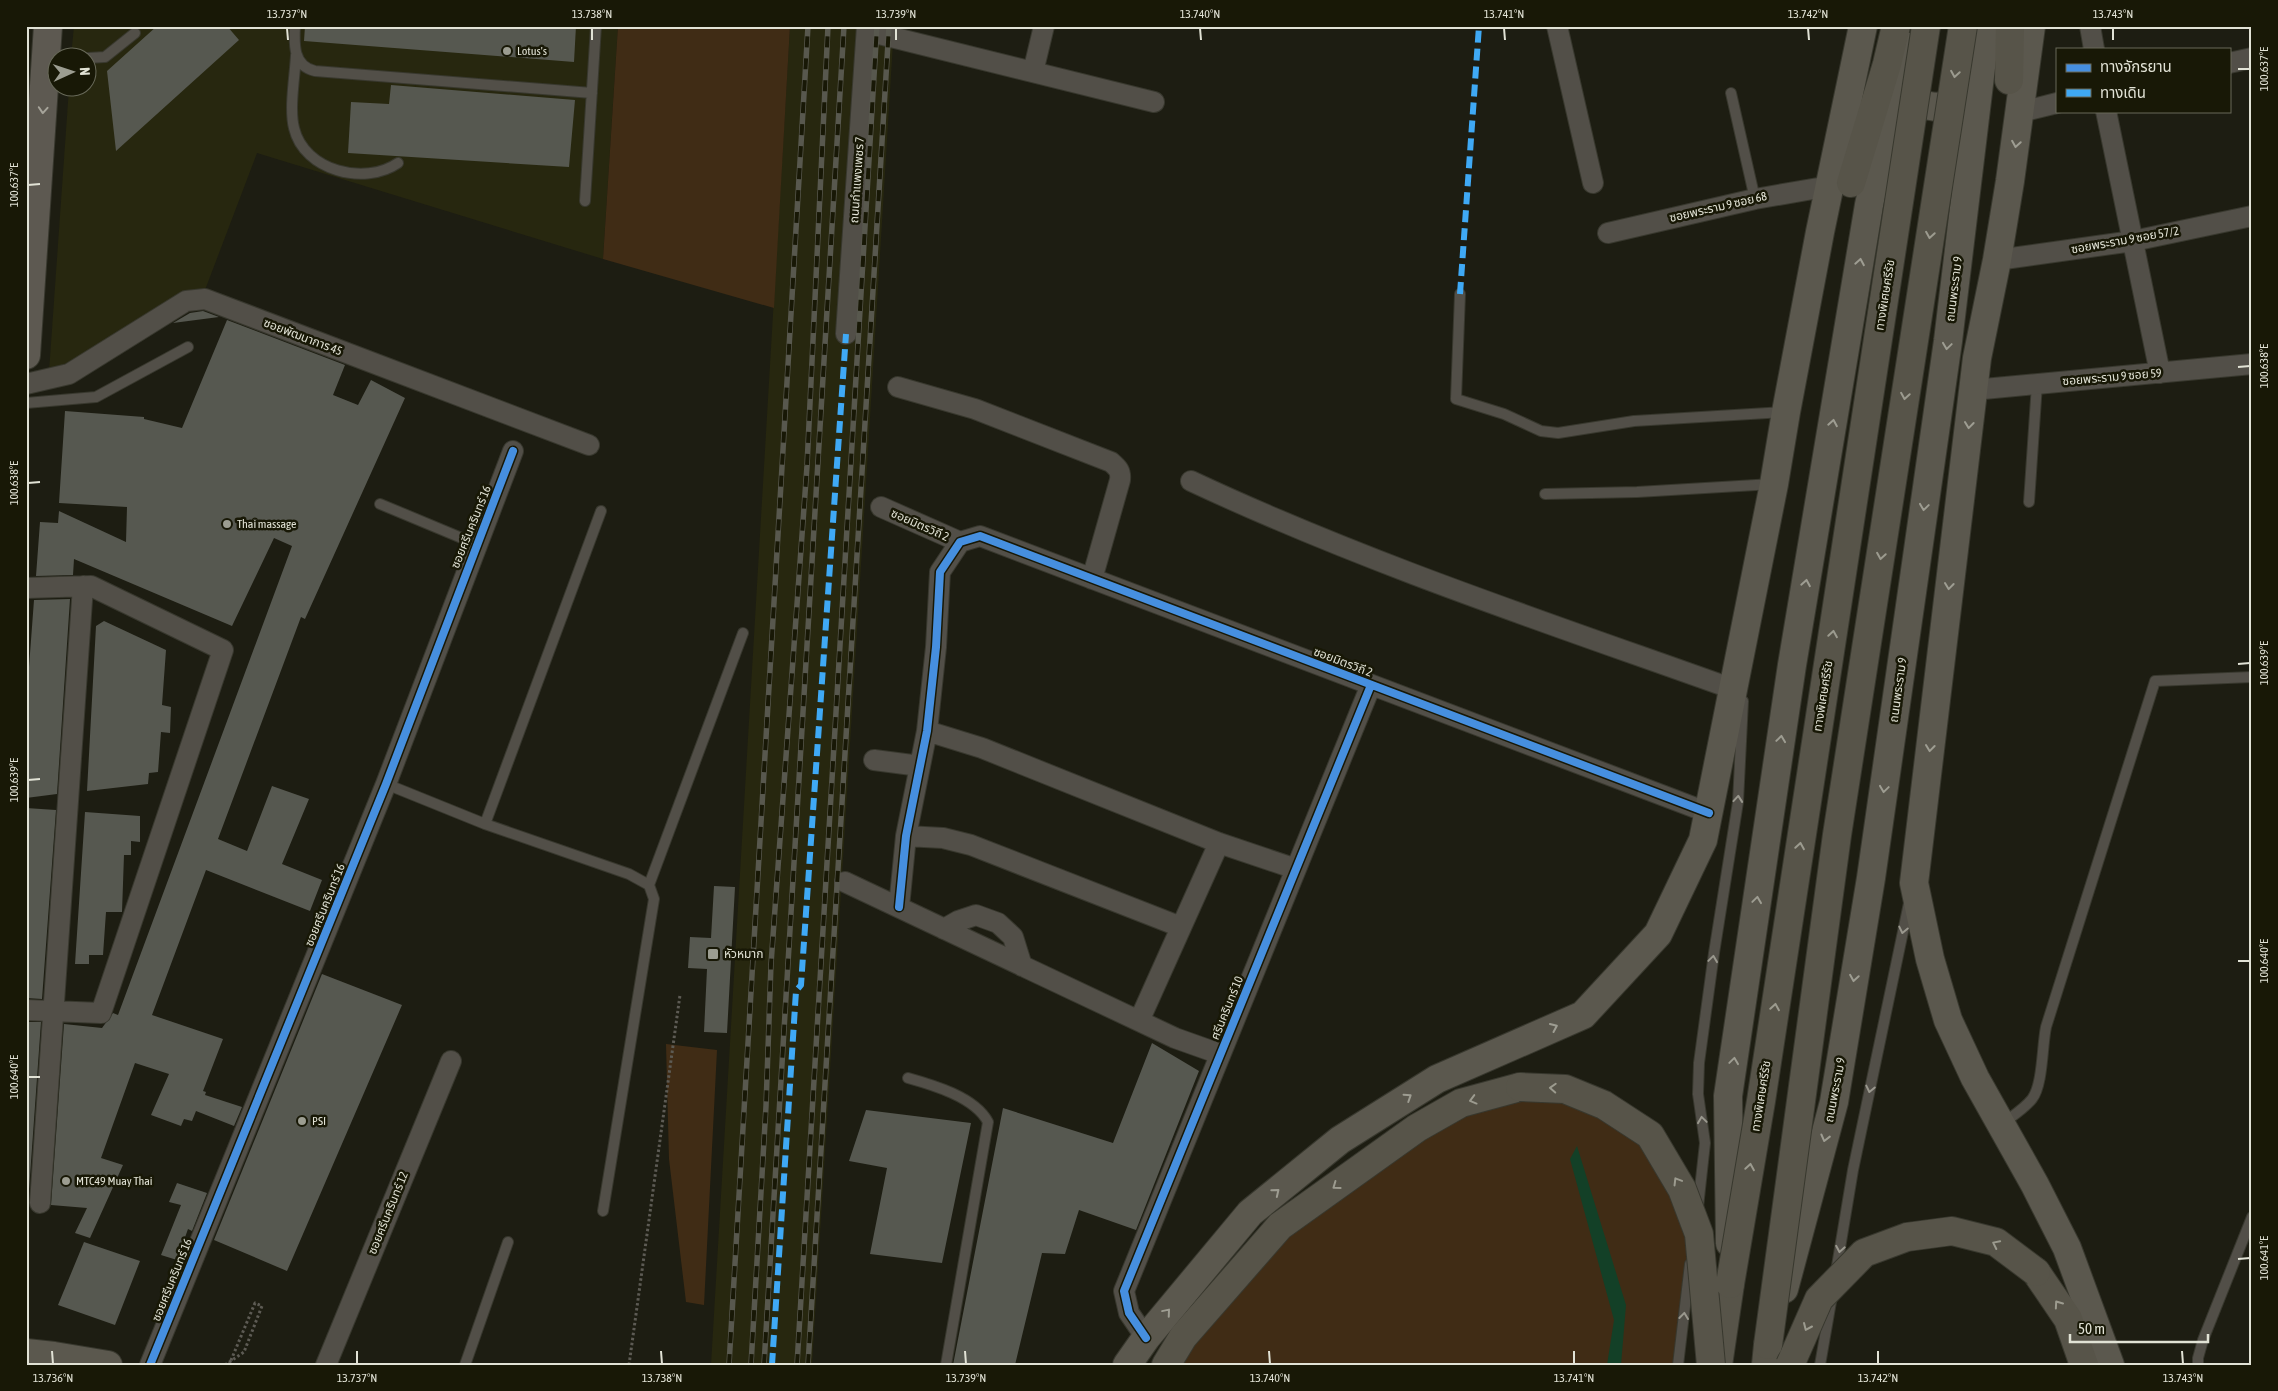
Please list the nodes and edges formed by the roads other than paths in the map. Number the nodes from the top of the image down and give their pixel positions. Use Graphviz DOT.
graph roads {
  1 [pos="48,26"];
  2 [pos="295,26"];
  3 [pos="596,26"];
  4 [pos="1044,26"];
  5 [pos="1557,26"];
  6 [pos="1863,26"];
  7 [pos="1896,26"];
  8 [pos="1908,26"];
  9 [pos="1926,26"];
  10 [pos="1963,26"];
  11 [pos="1986,26"];
  12 [pos="2010,26"];
  13 [pos="2032,26"];
  14 [pos="2090,26"];
  15 [pos="867,28"];
  16 [pos="135,33"];
  17 [pos="2094,48"];
  18 [pos="296,54"];
  19 [pos="46,56"];
  20 [pos="98,57"];
  21 [pos="2252,58"];
  22 [pos="2230,63"];
  23 [pos="1033,72"];
  24 [pos="1897,76"];
  25 [pos="2009,80"];
  26 [pos="1978,89"];
  27 [pos="592,93"];
  28 [pos="1731,93"];
  29 [pos="1154,102"];
  30 [pos="2056,103"];
  31 [pos="2021,112"];
  32 [pos="2106,112"];
  33 [pos="398,163"];
  34 [pos="1593,183"];
  35 [pos="1841,185"];
  36 [pos="1755,199"];
  37 [pos="586,201"];
  38 [pos="2252,216"];
  39 [pos="1608,233"];
  40 [pos="2133,241"];
  41 [pos="1997,260"];
  42 [pos="1460,294"];
  43 [pos="846,334"];
  44 [pos="188,346"];
  45 [pos="26,355"];
  46 [pos="1977,358"];
  47 [pos="2252,364"];
  48 [pos="2160,373"];
  49 [pos="26,384"];
  50 [pos="2037,384"];
  51 [pos="898,387"];
  52 [pos="1973,390"];
  53 [pos="26,404"];
  54 [pos="1786,412"];
  55 [pos="589,445"];
  56 [pos="513,451"];
  57 [pos="1191,481"];
  58 [pos="1774,484"];
  59 [pos="1545,494"];
  60 [pos="2029,502"];
  61 [pos="380,504"];
  62 [pos="881,507"];
  63 [pos="601,511"];
  64 [pos="964,540"];
  65 [pos="476,544"];
  66 [pos="1092,579"];
  67 [pos="83,586"];
  68 [pos="26,588"];
  69 [pos="1746,619"];
  70 [pos="744,633"];
  71 [pos="2252,677"];
  72 [pos="1371,685"];
  73 [pos="1733,689"];
  74 [pos="927,731"];
  75 [pos="874,760"];
  76 [pos="920,766"];
  77 [pos="386,784"];
  78 [pos="1709,813"];
  79 [pos="486,824"];
  80 [pos="906,836"];
  81 [pos="1219,843"];
  82 [pos="1296,869"];
  83 [pos="845,882"];
  84 [pos="1914,883"];
  85 [pos="649,885"];
  86 [pos="899,907"];
  87 [pos="1180,927"];
  88 [pos="944,929"];
  89 [pos="1022,966"];
  90 [pos="26,1010"];
  91 [pos="54,1012"];
  92 [pos="1139,1021"];
  93 [pos="1220,1054"];
  94 [pos="451,1061"];
  95 [pos="908,1078"];
  96 [pos="2001,1125"];
  97 [pos="40,1203"];
  98 [pos="603,1211"];
  99 [pos="2252,1217"];
  100 [pos="508,1242"];
  101 [pos="1730,1284"];
  102 [pos="1146,1338"];
  103 [pos="33,1352"];
  104 [pos="1767,1355"];
  105 [pos="108,1365"];
  106 [pos="150,1365"];
  107 [pos="326,1365"];
  108 [pos="464,1365"];
  109 [pos="946,1365"];
  110 [pos="1127,1365"];
  111 [pos="1166,1365"];
  112 [pos="1678,1365"];
  113 [pos="1711,1365"];
  114 [pos="1718,1365"];
  115 [pos="1790,1365"];
  116 [pos="1820,1365"];
  117 [pos="2084,1365"];
  118 [pos="2110,1365"];
  119 [pos="2198,1365"];
  1 -- 19 [label="main road"];
  2 -- 18 [label="lane"];
  3 -- 27 [label="lane"];
  4 -- 23 [label="street"];
  5 -- 34 [label="street"];
  6 -- 35 [label="main road"];
  7 -- 35 [label="highway"];
  8 -- 24 [label="main road"];
  101 -- 9 [label="highway, ทางพิเศษศรีรัช, one-way, bridge"];
  10 -- 104 [label="highway, one-way, bridge"];
  11 -- 26 [label="main road, ถนนพระราม 9"];
  12 -- 25 [label="highway"];
  13 -- 31 [label="main road"];
  14 -- 17 [label="street"];
  15 -- 23 [label="street"];
  15 -- 43 [label="street, ถนนกำแพงเพชร 7"];
  16 -- 20 [label="lane"];
  18 -- 27 [label="lane"];
  18 -- 33 [label="lane"];
  19 -- 45 [label="main road, one-way"];
  21 -- 22 [label="street"];
  23 -- 29 [label="street"];
  24 -- 26 [label="main road"];
  101 -- 24 [label="main road, one-way, bridge"];
  26 -- 46 [label="main road"];
  26 -- 104 [label="main road, ถนนพระราม 9, one-way, bridge"];
  27 -- 37 [label="lane"];
  28 -- 36 [label="lane"];
  30 -- 31 [label="street"];
  31 -- 41 [label="main road, one-way"];
  32 -- 40 [label="street"];
  35 -- 36 [label="street, ซอยพระราม 9 ซอย 68"];
  35 -- 54 [label="main road"];
  36 -- 39 [label="street, ซอยพระราม 9 ซอย 68"];
  38 -- 40 [label="street, ซอยพระราม 9 ซอย 57/2"];
  40 -- 41 [label="street, ซอยพระราม 9 ซอย 57/2"];
  40 -- 48 [label="street"];
  41 -- 46 [label="main road"];
  42 -- 54 [label="lane"];
  44 -- 53 [label="lane"];
  46 -- 52 [label="main road"];
  47 -- 48 [label="street, ซอยพระราม 9 ซอย 59"];
  48 -- 50 [label="street, ซอยพระราม 9 ซอย 59"];
  49 -- 55 [label="street, ซอยพัฒนาการ 45"];
  50 -- 52 [label="street, ซอยพระราม 9 ซอย 59"];
  50 -- 60 [label="lane"];
  51 -- 66 [label="street"];
  52 -- 84 [label="main road, one-way"];
  54 -- 58 [label="main road"];
  56 -- 65 [label="street, ซอยศรีนครินทร์ 16"];
  57 -- 73 [label="street"];
  58 -- 59 [label="lane"];
  58 -- 69 [label="main road"];
  61 -- 65 [label="lane"];
  62 -- 64 [label="street, ซอยมิตรวิถี 2"];
  63 -- 79 [label="lane"];
  64 -- 66 [label="street, ซอยมิตรวิถี 2"];
  64 -- 74 [label="street"];
  65 -- 77 [label="street, ซอยศรีนครินทร์ 16"];
  66 -- 72 [label="street, ซอยมิตรวิถี 2"];
  67 -- 68 [label="street"];
  67 -- 91 [label="street"];
  67 -- 91 [label="street"];
  69 -- 73 [label="main road"];
  112 -- 69 [label="lane, one-way"];
  70 -- 85 [label="lane"];
  71 -- 96 [label="lane"];
  72 -- 78 [label="street, ซอยมิตรวิถี 2"];
  72 -- 82 [label="street, ศรีนครินทร์ 10"];
  73 -- 78 [label="main road"];
  74 -- 76 [label="street"];
  74 -- 81 [label="street"];
  75 -- 76 [label="street"];
  76 -- 80 [label="street"];
  77 -- 79 [label="lane"];
  77 -- 106 [label="street, ซอยศรีนครินทร์ 16"];
  102 -- 78 [label="main road, one-way"];
  79 -- 85 [label="lane"];
  80 -- 86 [label="street"];
  80 -- 87 [label="street"];
  81 -- 82 [label="street"];
  81 -- 87 [label="street"];
  82 -- 93 [label="street, ศรีนครินทร์ 10"];
  83 -- 86 [label="street"];
  84 -- 96 [label="main road"];
  84 -- 116 [label="lane, one-way"];
  85 -- 98 [label="lane"];
  86 -- 88 [label="street"];
  87 -- 92 [label="street"];
  88 -- 89 [label="street"];
  88 -- 89 [label="street"];
  89 -- 92 [label="street"];
  90 -- 91 [label="street"];
  91 -- 97 [label="street"];
  92 -- 93 [label="street"];
  93 -- 102 [label="street, ศรีนครินทร์ 10"];
  94 -- 107 [label="street, ซอยศรีนครินทร์ 12"];
  95 -- 109 [label="lane"];
  96 -- 118 [label="main road"];
  99 -- 119 [label="lane"];
  100 -- 108 [label="lane"];
  101 -- 114 [label="highway, ทางพิเศษศรีรัช"];
  102 -- 110 [label="main road"];
  103 -- 105 [label="main road"];
  113 -- 111 [label="highway, one-way, bridge"];
  117 -- 115 [label="highway, one-way, bridge"];
}
